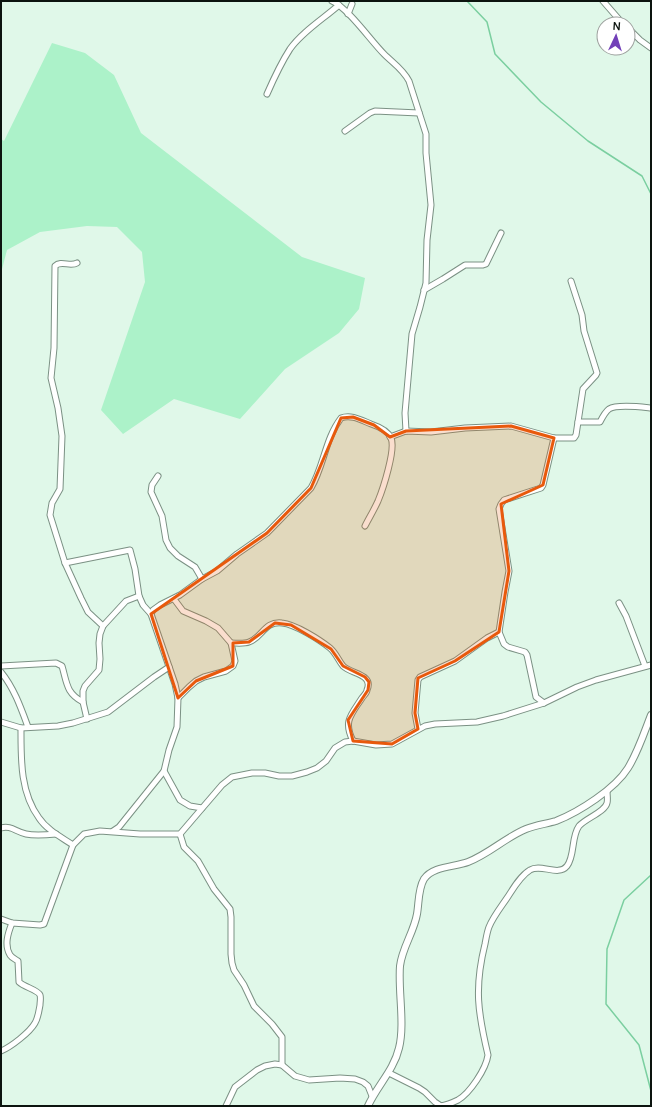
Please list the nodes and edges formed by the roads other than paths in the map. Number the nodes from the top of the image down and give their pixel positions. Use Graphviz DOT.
graph roads {
  1 [pos="332,1"];
  2 [pos="603,1"];
  3 [pos="341,7"];
  4 [pos="348,14"];
  5 [pos="617,16"];
  6 [pos="636,36"];
  7 [pos="651,48"];
  8 [pos="267,94"];
  9 [pos="419,113"];
  10 [pos="345,131"];
  11 [pos="501,232"];
  12 [pos="77,263"];
  13 [pos="571,281"];
  14 [pos="424,290"];
  15 [pos="651,408"];
  16 [pos="578,422"];
  17 [pos="406,431"];
  18 [pos="390,437"];
  19 [pos="554,438"];
  20 [pos="158,476"];
  21 [pos="365,526"];
  22 [pos="65,563"];
  23 [pos="202,579"];
  24 [pos="139,596"];
  25 [pos="174,599"];
  26 [pos="619,603"];
  27 [pos="150,614"];
  28 [pos="103,626"];
  29 [pos="499,632"];
  30 [pos="231,643"];
  31 [pos="648,665"];
  32 [pos="1,666"];
  33 [pos="169,666"];
  34 [pos="1,672"];
  35 [pos="178,698"];
  36 [pos="83,702"];
  37 [pos="544,703"];
  38 [pos="651,715"];
  39 [pos="87,719"];
  40 [pos="1,722"];
  41 [pos="28,727"];
  42 [pos="21,728"];
  43 [pos="418,729"];
  44 [pos="352,741"];
  45 [pos="164,771"];
  46 [pos="607,791"];
  47 [pos="202,808"];
  48 [pos="1,828"];
  49 [pos="113,831"];
  50 [pos="56,834"];
  51 [pos="180,834"];
  52 [pos="73,845"];
  53 [pos="1,920"];
  54 [pos="12,923"];
  55 [pos="1,1051"];
  56 [pos="282,1065"];
  57 [pos="389,1073"];
  58 [pos="372,1096"];
  59 [pos="226,1106"];
  60 [pos="368,1106"];
  61 [pos="440,1106"];
  1 -- 3 [label="street"];
  2 -- 5 [label="street"];
  3 -- 4 [label="street"];
  3 -- 4 [label="street"];
  3 -- 8 [label="street"];
  4 -- 9 [label="street"];
  6 -- 7 [label="street"];
  9 -- 10 [label="street"];
  9 -- 14 [label="street"];
  11 -- 14 [label="street"];
  12 -- 22 [label="street"];
  13 -- 16 [label="street"];
  14 -- 17 [label="street"];
  15 -- 16 [label="street"];
  16 -- 19 [label="street"];
  17 -- 18 [label="street"];
  17 -- 19 [label="street"];
  18 -- 21 [label="street"];
  18 -- 23 [label="street"];
  19 -- 29 [label="street"];
  20 -- 23 [label="street"];
  22 -- 24 [label="street"];
  22 -- 28 [label="street"];
  23 -- 25 [label="street"];
  24 -- 27 [label="street"];
  24 -- 28 [label="street"];
  25 -- 27 [label="street"];
  25 -- 30 [label="street"];
  26 -- 31 [label="street"];
  27 -- 33 [label="street"];
  28 -- 36 [label="street"];
  29 -- 37 [label="street"];
  29 -- 43 [label="street"];
  30 -- 35 [label="street"];
  30 -- 44 [label="street"];
  31 -- 37 [label="street"];
  32 -- 36 [label="street"];
  33 -- 35 [label="street"];
  33 -- 39 [label="street"];
  34 -- 41 [label="street"];
  35 -- 45 [label="street"];
  36 -- 39 [label="street"];
  37 -- 43 [label="street"];
  38 -- 46 [label="street"];
  39 -- 41 [label="street"];
  40 -- 42 [label="street"];
  41 -- 42 [label="street"];
  42 -- 50 [label="street"];
  43 -- 44 [label="street"];
  44 -- 47 [label="street"];
  45 -- 47 [label="street"];
  45 -- 49 [label="street"];
  46 -- 57 [label="street"];
  46 -- 61 [label="street"];
  47 -- 51 [label="street"];
  48 -- 50 [label="street"];
  49 -- 51 [label="street"];
  49 -- 52 [label="street"];
  50 -- 52 [label="street"];
  51 -- 56 [label="street"];
  52 -- 54 [label="street"];
  53 -- 54 [label="street"];
  54 -- 55 [label="street"];
  56 -- 58 [label="street"];
  56 -- 59 [label="street"];
  57 -- 58 [label="street"];
  57 -- 61 [label="street"];
  58 -- 60 [label="street"];
}
